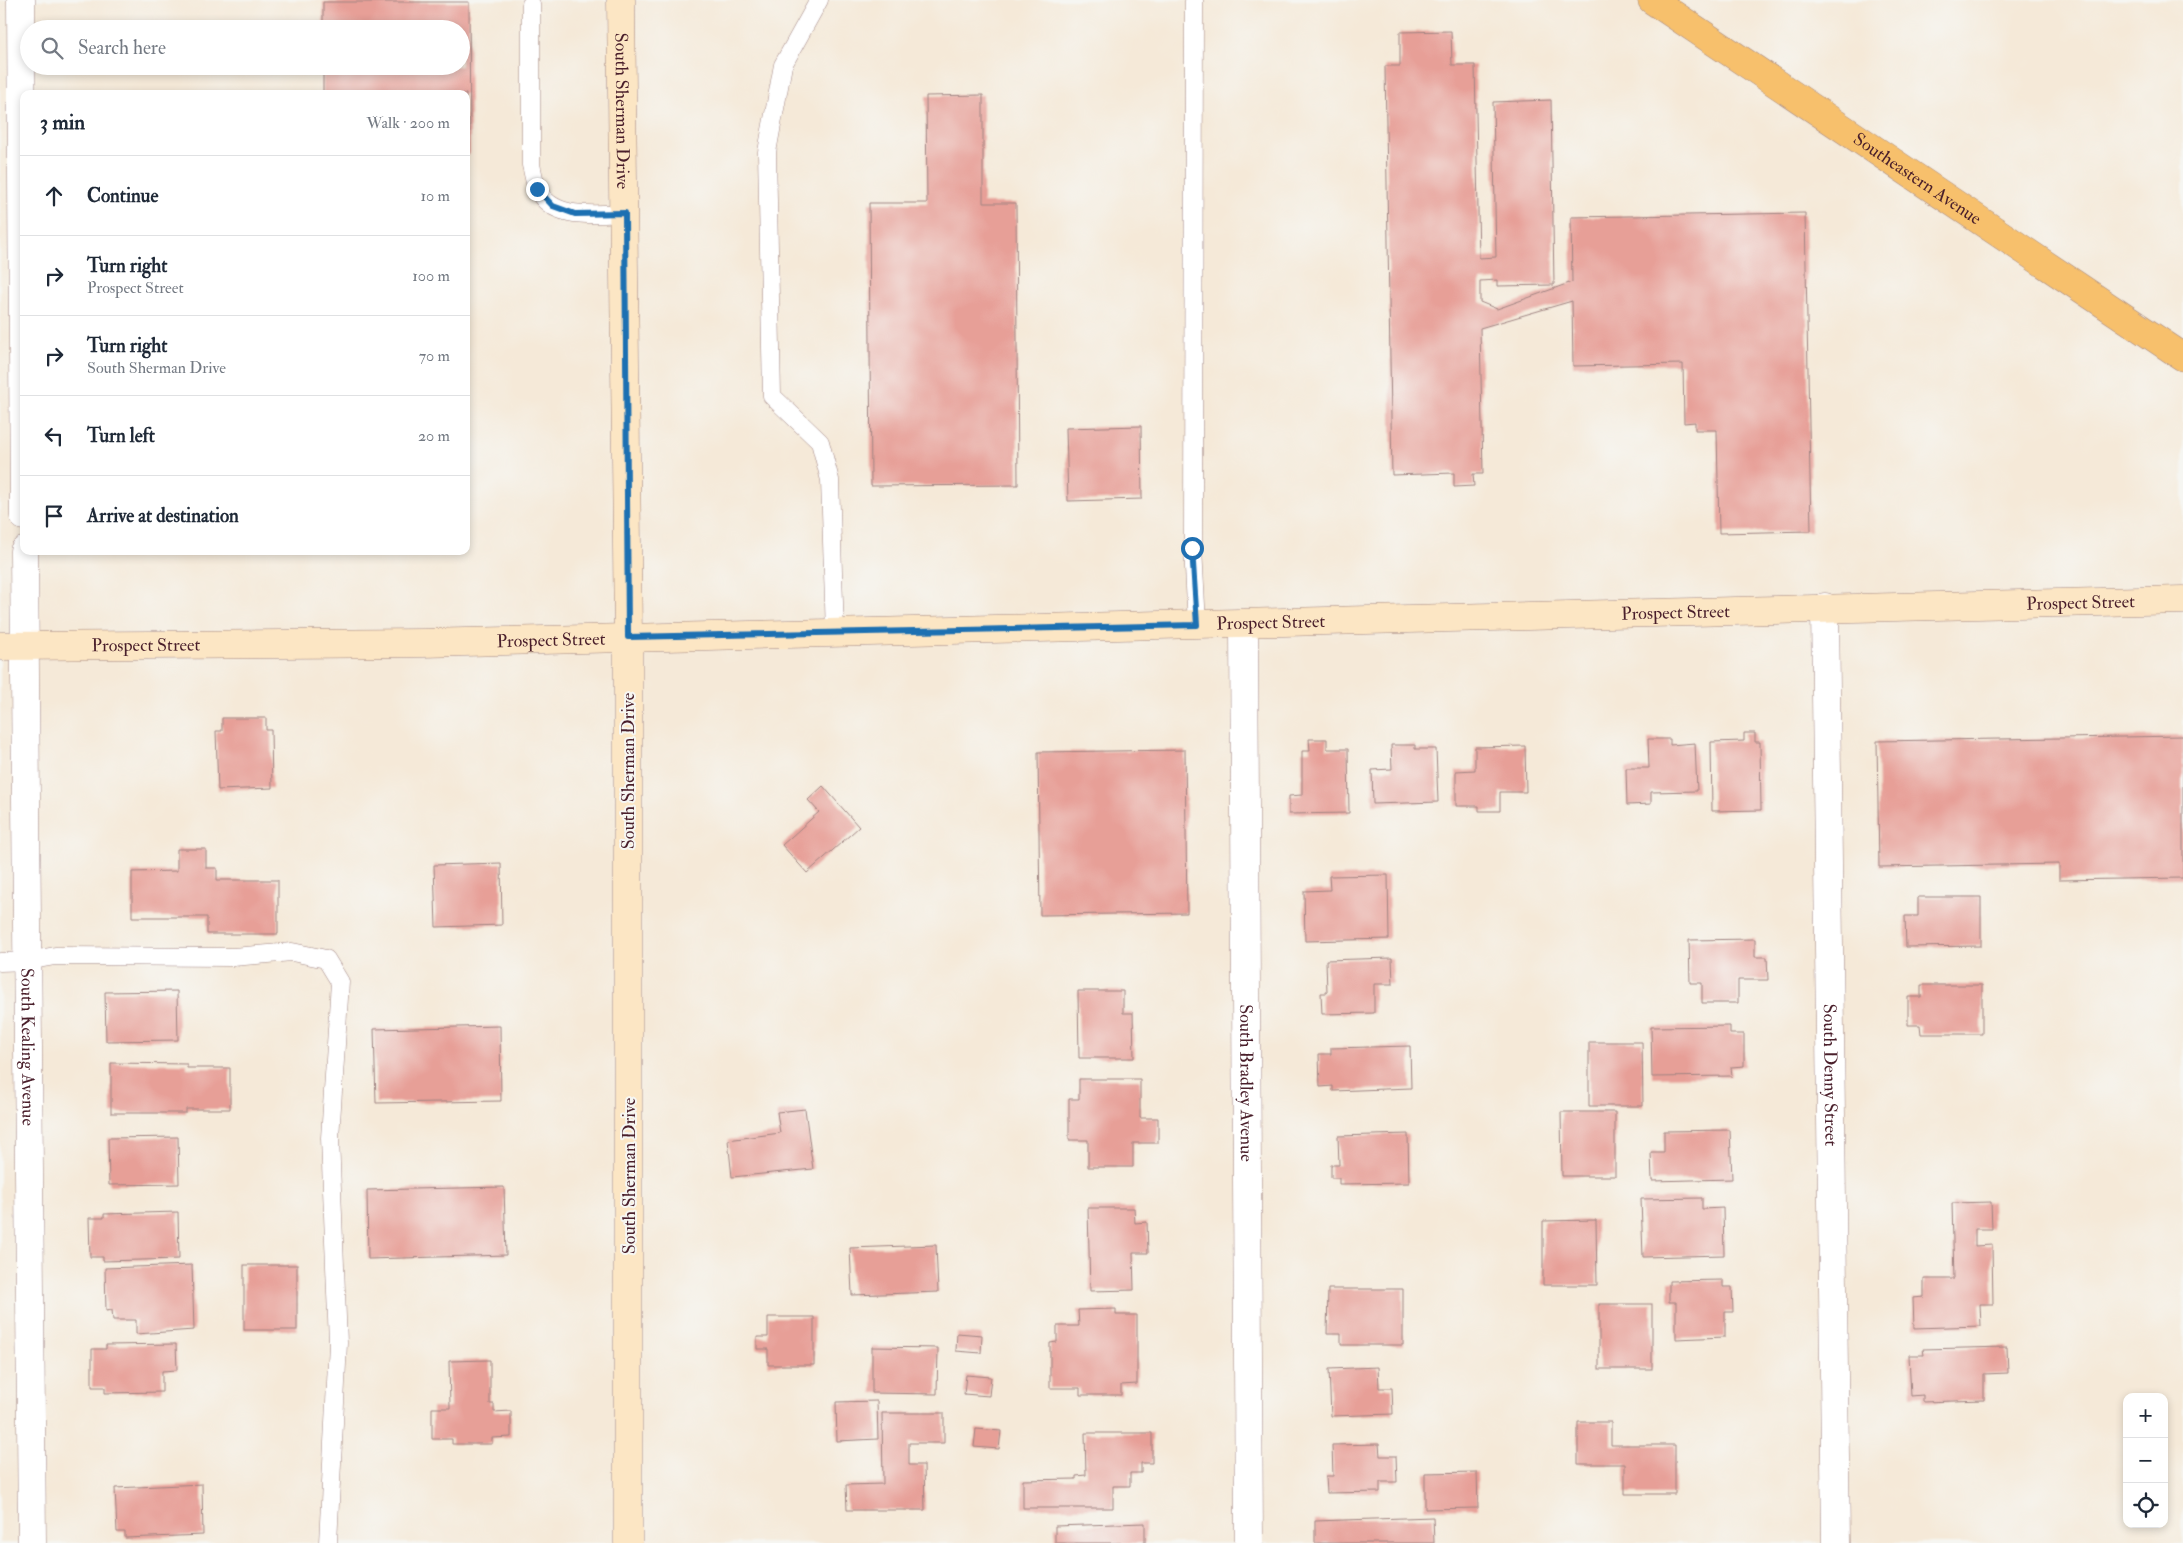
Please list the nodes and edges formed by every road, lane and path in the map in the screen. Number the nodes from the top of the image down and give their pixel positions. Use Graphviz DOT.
graph roads {
  1 [pos="20,0"];
  2 [pos="621,0"];
  3 [pos="819,0"];
  4 [pos="1194,0"];
  5 [pos="1652,0"];
  6 [pos="531,4"];
  7 [pos="20,20"];
  8 [pos="21,75"];
  9 [pos="21,90"];
  10 [pos="625,213"];
  11 [pos="2183,357"];
  12 [pos="23,555"];
  13 [pos="2183,600"];
  14 [pos="1825,607"];
  15 [pos="1244,624"];
  16 [pos="1197,625"];
  17 [pos="835,633"];
  18 [pos="628,637"];
  19 [pos="12,646"];
  20 [pos="27,961"];
  21 [pos="0,962"];
  22 [pos="32,1543"];
  23 [pos="328,1543"];
  24 [pos="628,1543"];
  25 [pos="1249,1543"];
  26 [pos="1836,1543"];
  1 -- 7 [label="street"];
  2 -- 10 [label="main road, South Sherman Drive"];
  3 -- 17 [label="lane"];
  4 -- 16 [label="lane"];
  5 -- 11 [label="main road, Southeastern Avenue"];
  6 -- 10 [label="lane"];
  8 -- 9 [label="street"];
  10 -- 18 [label="main road, South Sherman Drive"];
  12 -- 19 [label="street, South Kealing Avenue"];
  13 -- 14 [label="main road, Prospect Street"];
  14 -- 15 [label="main road, Prospect Street"];
  14 -- 26 [label="street, South Denny Street"];
  15 -- 16 [label="main road, Prospect Street"];
  15 -- 25 [label="street, South Bradley Avenue"];
  16 -- 17 [label="main road, Prospect Street"];
  17 -- 18 [label="main road, Prospect Street"];
  18 -- 19 [label="main road, Prospect Street"];
  18 -- 24 [label="main road, South Sherman Drive"];
  19 -- 20 [label="street, South Kealing Avenue"];
  20 -- 21 [label="lane"];
  20 -- 22 [label="street, South Kealing Avenue"];
  20 -- 23 [label="lane"];
}
